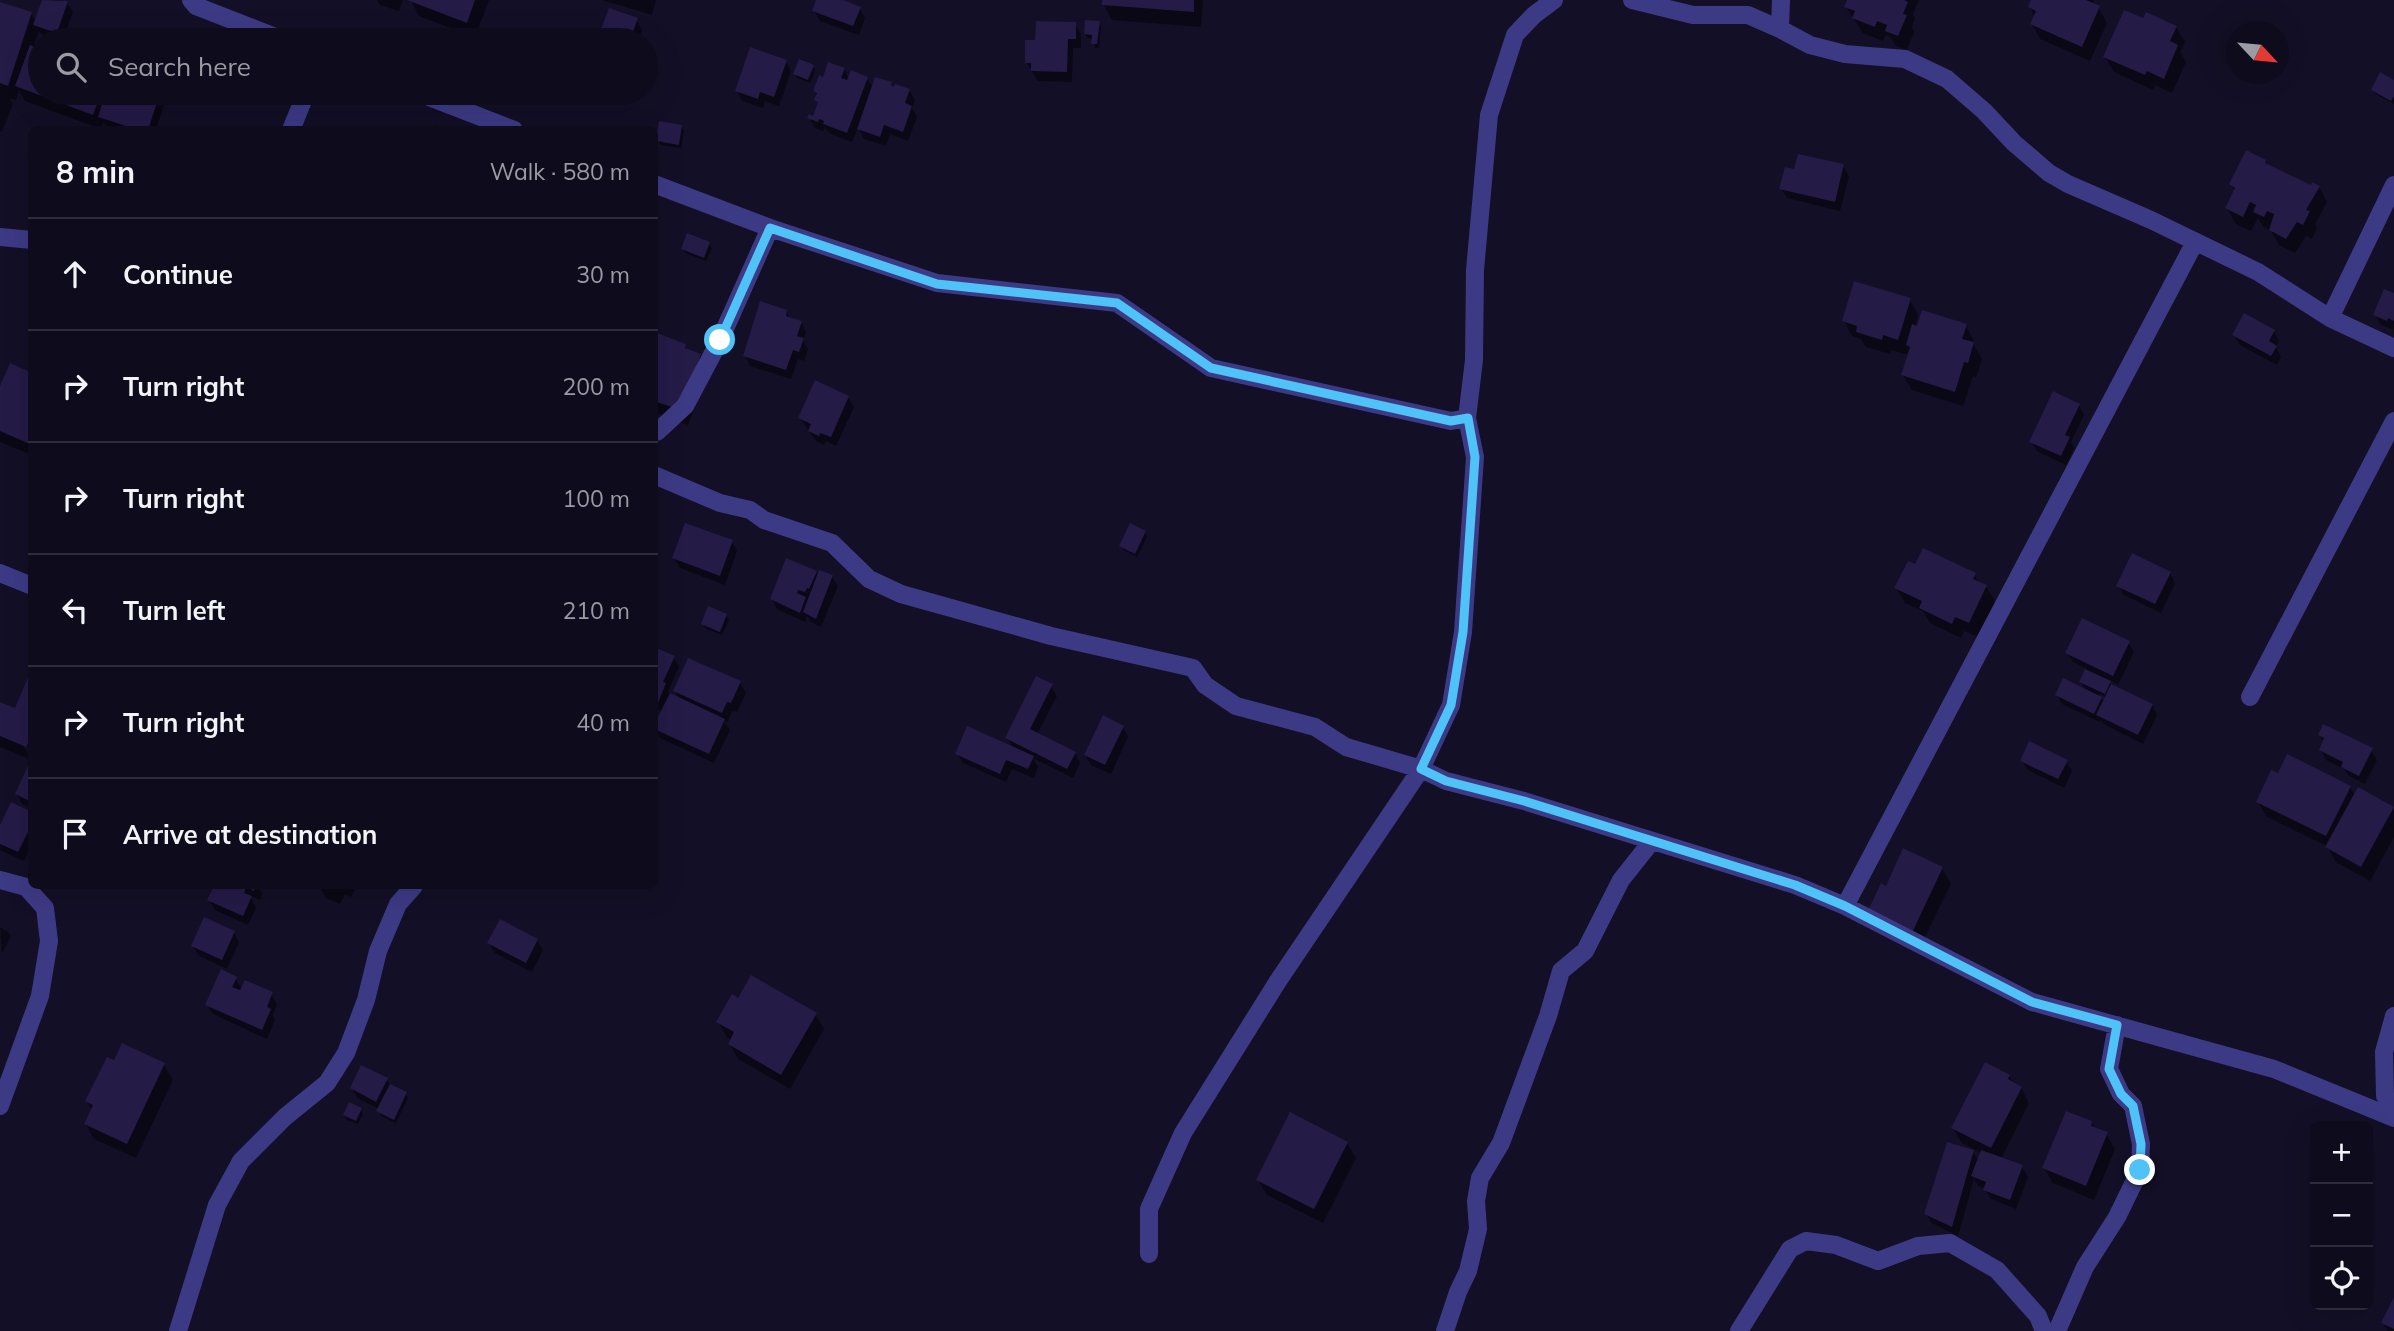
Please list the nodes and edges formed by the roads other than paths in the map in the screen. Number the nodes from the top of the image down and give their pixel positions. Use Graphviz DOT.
graph roads {
  1 [pos="191,0"];
  2 [pos="1554,0"];
  3 [pos="1632,0"];
  4 [pos="1781,0"];
  5 [pos="252,28"];
  6 [pos="1780,29"];
  7 [pos="301,105"];
  8 [pos="450,105"];
  9 [pos="292,126"];
  10 [pos="504,126"];
  11 [pos="2394,185"];
  12 [pos="658,186"];
  13 [pos="770,228"];
  14 [pos="0,237"];
  15 [pos="28,240"];
  16 [pos="2195,242"];
  17 [pos="2330,318"];
  18 [pos="2394,348"];
  19 [pos="1468,418"];
  20 [pos="2394,421"];
  21 [pos="658,431"];
  22 [pos="658,477"];
  23 [pos="0,573"];
  24 [pos="28,584"];
  25 [pos="2250,697"];
  26 [pos="1421,769"];
  27 [pos="1651,841"];
  28 [pos="0,880"];
  29 [pos="411,889"];
  30 [pos="1845,906"];
  31 [pos="2394,1016"];
  32 [pos="2117,1025"];
  33 [pos="0,1106"];
  34 [pos="2394,1110"];
  35 [pos="2394,1118"];
  36 [pos="1149,1254"];
  37 [pos="178,1331"];
  38 [pos="1445,1331"];
  39 [pos="1739,1331"];
  40 [pos="2044,1331"];
  41 [pos="2057,1331"];
  1 -- 5 [label="street"];
  2 -- 19 [label="street"];
  3 -- 6 [label="street"];
  4 -- 6 [label="street"];
  6 -- 16 [label="street"];
  7 -- 9 [label="street"];
  8 -- 10 [label="street"];
  11 -- 17 [label="street"];
  12 -- 13 [label="street"];
  13 -- 19 [label="street"];
  13 -- 21 [label="street"];
  14 -- 15 [label="street"];
  16 -- 17 [label="street"];
  16 -- 30 [label="street"];
  17 -- 18 [label="street"];
  19 -- 26 [label="street"];
  20 -- 25 [label="street"];
  22 -- 26 [label="street"];
  23 -- 24 [label="street"];
  26 -- 27 [label="street"];
  26 -- 36 [label="street"];
  27 -- 30 [label="street"];
  27 -- 38 [label="street"];
  28 -- 33 [label="street"];
  29 -- 37 [label="street"];
  30 -- 32 [label="street"];
  31 -- 34 [label="street"];
  32 -- 35 [label="street"];
  32 -- 41 [label="street"];
  39 -- 40 [label="street"];
}
